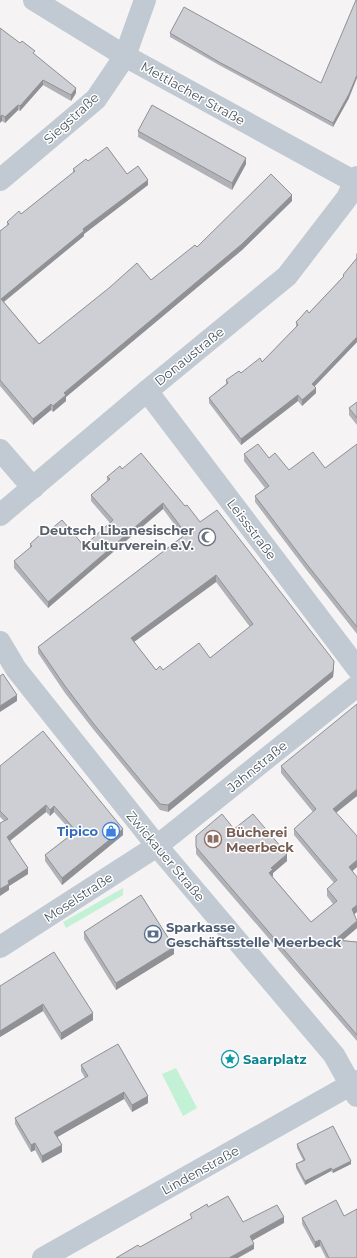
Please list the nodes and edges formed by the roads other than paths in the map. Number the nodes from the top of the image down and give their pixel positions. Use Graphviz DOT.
graph roads {
  1 [pos="34,0"];
  2 [pos="145,0"];
  3 [pos="125,56"];
  4 [pos="0,180"];
  5 [pos="356,180"];
  6 [pos="147,391"];
  7 [pos="0,450"];
  8 [pos="33,488"];
  9 [pos="0,515"];
  10 [pos="0,642"];
  11 [pos="357,668"];
  12 [pos="357,686"];
  13 [pos="156,846"];
  14 [pos="0,947"];
  15 [pos="355,1087"];
  16 [pos="43,1258"];
  1 -- 3 [label="street, Mettlacher Straße"];
  2 -- 3 [label="street, Siegstraße"];
  3 -- 4 [label="street, Siegstraße"];
  3 -- 5 [label="street, Mettlacher Straße"];
  5 -- 6 [label="street, Donaustraße"];
  6 -- 8 [label="street, Donaustraße"];
  6 -- 11 [label="street, Leissstraße"];
  7 -- 8 [label="street"];
  8 -- 9 [label="street, Donaustraße"];
  10 -- 13 [label="street, Zwickauer Straße"];
  12 -- 13 [label="street, Jahnstraße"];
  13 -- 14 [label="street, Moselstraße"];
  13 -- 15 [label="street, Zwickauer Straße"];
  15 -- 16 [label="street, Lindenstraße"];
}
